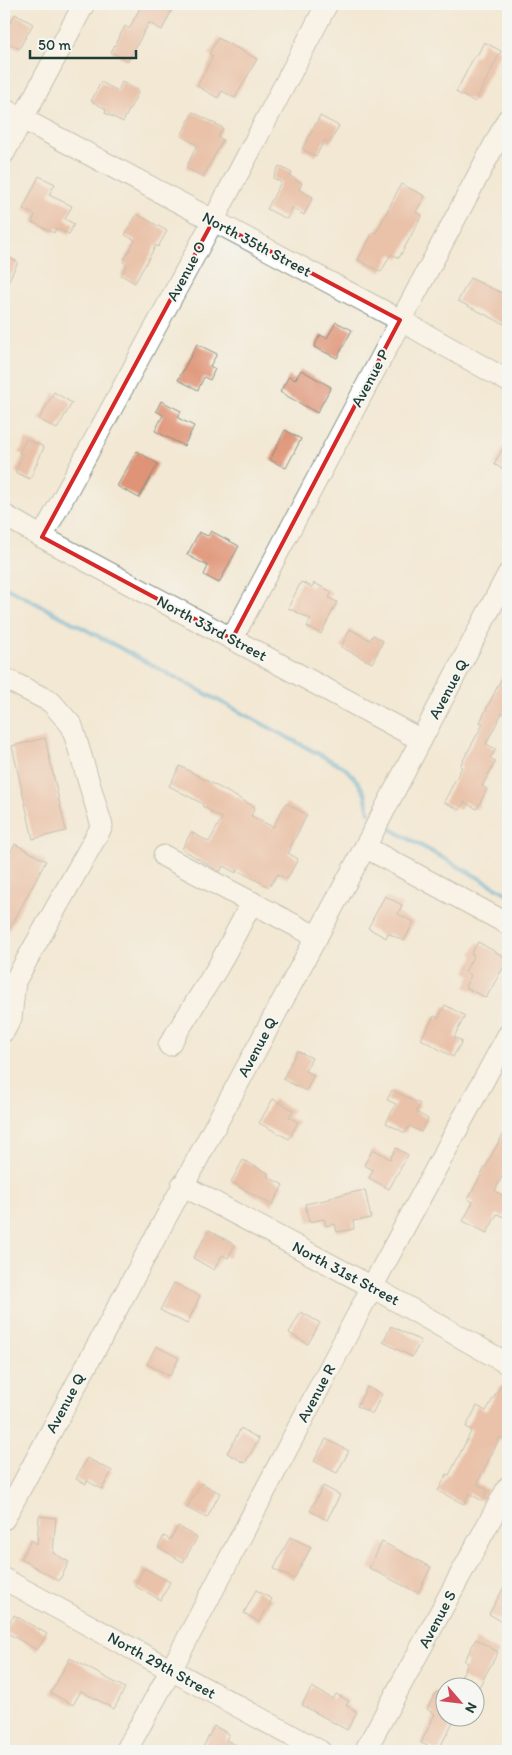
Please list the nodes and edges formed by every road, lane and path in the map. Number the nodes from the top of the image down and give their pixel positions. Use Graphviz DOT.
graph roads {
  1 [pos="84,4"];
  2 [pos="327,4"];
  3 [pos="13,114"];
  4 [pos="508,119"];
  5 [pos="4,153"];
  6 [pos="213,221"];
  7 [pos="400,320"];
  8 [pos="508,381"];
  9 [pos="4,515"];
  10 [pos="42,537"];
  11 [pos="508,574"];
  12 [pos="232,639"];
  13 [pos="4,678"];
  14 [pos="421,740"];
  15 [pos="365,847"];
  16 [pos="164,856"];
  17 [pos="252,902"];
  18 [pos="508,924"];
  19 [pos="317,936"];
  20 [pos="4,1031"];
  21 [pos="508,1035"];
  22 [pos="169,1044"];
  23 [pos="182,1186"];
  24 [pos="372,1287"];
  25 [pos="508,1364"];
  26 [pos="508,1487"];
  27 [pos="4,1519"];
  28 [pos="4,1579"];
  29 [pos="171,1670"];
  30 [pos="126,1751"];
  31 [pos="320,1751"];
  32 [pos="365,1751"];
  1 -- 3 [label="street"];
  2 -- 6 [label="street, Avenue O"];
  3 -- 5 [label="street"];
  3 -- 6 [label="street, North 35th Street"];
  4 -- 7 [label="street, Avenue P"];
  6 -- 7 [label="street, North 35th Street"];
  6 -- 10 [label="street, Avenue O"];
  7 -- 8 [label="street, North 35th Street"];
  7 -- 12 [label="street, Avenue P"];
  9 -- 10 [label="street, North 33rd Street"];
  10 -- 12 [label="street, North 33rd Street"];
  11 -- 14 [label="street, Avenue Q"];
  12 -- 14 [label="street, North 33rd Street"];
  13 -- 20 [label="street"];
  14 -- 15 [label="street, Avenue Q"];
  15 -- 18 [label="street"];
  15 -- 19 [label="street, Avenue Q"];
  16 -- 17 [label="street"];
  17 -- 19 [label="street"];
  17 -- 22 [label="street"];
  19 -- 23 [label="street, Avenue Q"];
  21 -- 24 [label="street, Avenue R"];
  23 -- 24 [label="street, North 31st Street"];
  23 -- 27 [label="street, Avenue Q"];
  24 -- 25 [label="street, North 31st Street"];
  24 -- 29 [label="street, Avenue R"];
  26 -- 32 [label="street, Avenue S"];
  28 -- 29 [label="street, North 29th Street"];
  29 -- 30 [label="street, Avenue R"];
  29 -- 31 [label="street, North 29th Street"];
}
